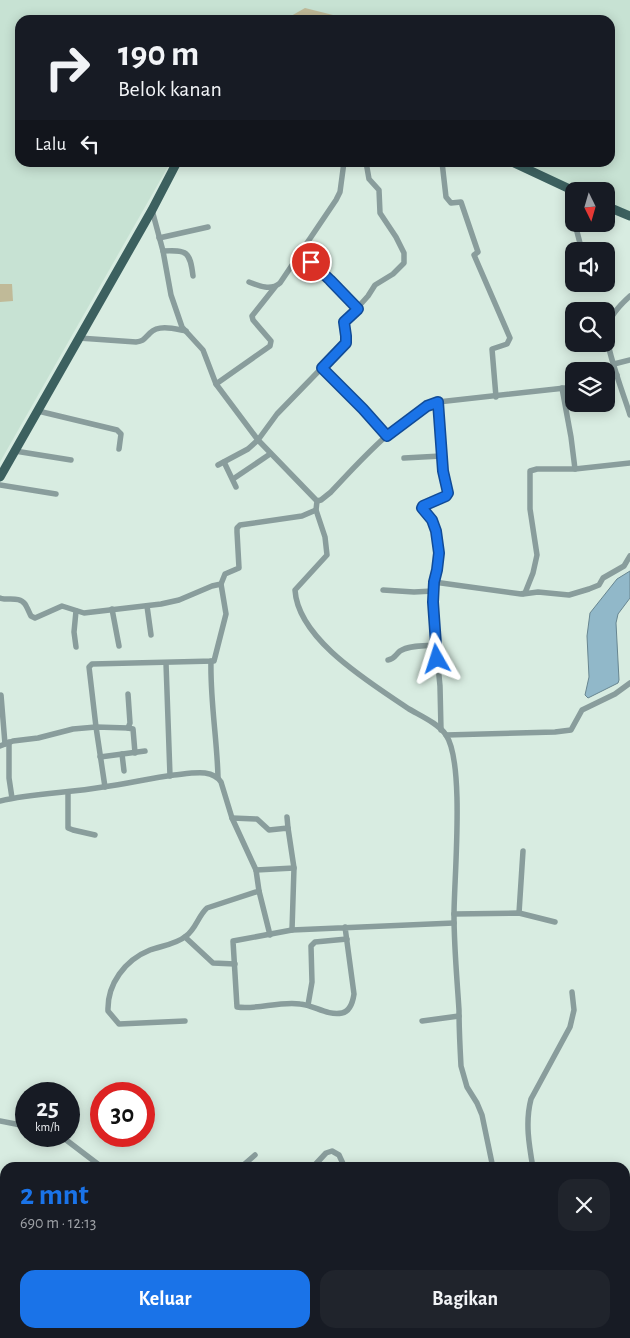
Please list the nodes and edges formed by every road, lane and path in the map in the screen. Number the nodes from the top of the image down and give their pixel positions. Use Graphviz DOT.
graph roads {
  1 [pos="174,167"];
  2 [pos="343,167"];
  3 [pos="367,167"];
  4 [pos="443,167"];
  5 [pos="523,167"];
  6 [pos="565,187"];
  7 [pos="152,210"];
  8 [pos="615,210"];
  9 [pos="630,216"];
  10 [pos="208,227"];
  11 [pos="159,238"];
  12 [pos="163,251"];
  13 [pos="300,253"];
  14 [pos="193,276"];
  15 [pos="249,282"];
  16 [pos="275,287"];
  17 [pos="630,296"];
  18 [pos="358,309"];
  19 [pos="186,331"];
  20 [pos="78,338"];
  21 [pos="630,360"];
  22 [pos="614,362"];
  23 [pos="615,364"];
  24 [pos="322,368"];
  25 [pos="615,368"];
  26 [pos="617,375"];
  27 [pos="216,384"];
  28 [pos="562,388"];
  29 [pos="565,388"];
  30 [pos="496,397"];
  31 [pos="438,402"];
  32 [pos="38,411"];
  33 [pos="630,415"];
  34 [pos="387,436"];
  35 [pos="258,440"];
  36 [pos="119,449"];
  37 [pos="15,451"];
  38 [pos="270,454"];
  39 [pos="441,456"];
  40 [pos="404,458"];
  41 [pos="71,460"];
  42 [pos="630,463"];
  43 [pos="575,469"];
  44 [pos="0,478"];
  45 [pos="233,479"];
  46 [pos="0,485"];
  47 [pos="236,487"];
  48 [pos="56,494"];
  49 [pos="317,501"];
  50 [pos="316,510"];
  51 [pos="630,556"];
  52 [pos="434,582"];
  53 [pos="221,584"];
  54 [pos="383,590"];
  55 [pos="433,591"];
  56 [pos="523,594"];
  57 [pos="0,598"];
  58 [pos="147,606"];
  59 [pos="112,609"];
  60 [pos="76,611"];
  61 [pos="151,635"];
  62 [pos="436,645"];
  63 [pos="118,646"];
  64 [pos="76,647"];
  65 [pos="388,660"];
  66 [pos="211,661"];
  67 [pos="166,663"];
  68 [pos="630,683"];
  69 [pos="128,694"];
  70 [pos="1,695"];
  71 [pos="96,727"];
  72 [pos="128,728"];
  73 [pos="444,732"];
  74 [pos="5,744"];
  75 [pos="145,751"];
  76 [pos="135,753"];
  77 [pos="122,754"];
  78 [pos="100,757"];
  79 [pos="124,771"];
  80 [pos="170,776"];
  81 [pos="218,777"];
  82 [pos="105,787"];
  83 [pos="68,792"];
  84 [pos="12,798"];
  85 [pos="0,801"];
  86 [pos="287,817"];
  87 [pos="232,818"];
  88 [pos="288,828"];
  89 [pos="95,835"];
  90 [pos="523,851"];
  91 [pos="294,868"];
  92 [pos="256,870"];
  93 [pos="259,891"];
  94 [pos="519,913"];
  95 [pos="454,914"];
  96 [pos="555,922"];
  97 [pos="454,923"];
  98 [pos="345,927"];
  99 [pos="292,930"];
  100 [pos="270,935"];
  101 [pos="185,937"];
  102 [pos="347,939"];
  103 [pos="234,964"];
  104 [pos="572,992"];
  105 [pos="308,1005"];
  106 [pos="459,1016"];
  107 [pos="185,1021"];
  108 [pos="422,1021"];
  109 [pos="0,1121"];
  110 [pos="15,1124"];
  111 [pos="75,1147"];
  112 [pos="255,1155"];
  113 [pos="95,1162"];
  114 [pos="247,1162"];
  115 [pos="318,1162"];
  116 [pos="342,1162"];
  117 [pos="491,1162"];
  118 [pos="532,1162"];
  1 -- 7 [label="main road"];
  2 -- 13 [label="street"];
  3 -- 18 [label="street"];
  4 -- 30 [label="street"];
  5 -- 6 [label="main road"];
  7 -- 11 [label="street"];
  7 -- 20 [label="main road"];
  8 -- 9 [label="main road"];
  10 -- 11 [label="street"];
  11 -- 12 [label="street"];
  12 -- 14 [label="street"];
  12 -- 19 [label="street"];
  13 -- 16 [label="street"];
  13 -- 18 [label="street"];
  15 -- 16 [label="street"];
  16 -- 27 [label="street"];
  17 -- 22 [label="street"];
  18 -- 24 [label="street"];
  19 -- 20 [label="street"];
  19 -- 27 [label="street"];
  20 -- 32 [label="main road"];
  21 -- 23 [label="street"];
  24 -- 34 [label="street"];
  24 -- 35 [label="street"];
  25 -- 26 [label="street"];
  26 -- 33 [label="street"];
  27 -- 35 [label="street"];
  28 -- 29 [label="street"];
  28 -- 30 [label="street"];
  28 -- 43 [label="street"];
  30 -- 31 [label="street"];
  31 -- 34 [label="street"];
  31 -- 39 [label="street"];
  32 -- 36 [label="street"];
  32 -- 37 [label="main road"];
  34 -- 49 [label="street"];
  35 -- 38 [label="street"];
  35 -- 45 [label="street"];
  37 -- 41 [label="street"];
  37 -- 44 [label="main road"];
  38 -- 45 [label="street"];
  38 -- 49 [label="street"];
  39 -- 40 [label="street"];
  39 -- 52 [label="street"];
  42 -- 43 [label="street"];
  43 -- 56 [label="street"];
  45 -- 47 [label="street"];
  46 -- 48 [label="street"];
  49 -- 50 [label="street"];
  50 -- 53 [label="street"];
  50 -- 73 [label="street"];
  51 -- 56 [label="street"];
  52 -- 55 [label="street"];
  52 -- 56 [label="street"];
  53 -- 58 [label="street"];
  53 -- 66 [label="street"];
  54 -- 55 [label="street"];
  55 -- 62 [label="street"];
  57 -- 60 [label="street"];
  58 -- 59 [label="street"];
  58 -- 61 [label="street"];
  59 -- 60 [label="street"];
  59 -- 63 [label="street"];
  60 -- 64 [label="street"];
  62 -- 65 [label="street"];
  62 -- 73 [label="street"];
  66 -- 67 [label="street"];
  66 -- 81 [label="street"];
  67 -- 71 [label="street"];
  67 -- 80 [label="street"];
  68 -- 73 [label="street"];
  69 -- 72 [label="street"];
  70 -- 74 [label="street"];
  71 -- 72 [label="street"];
  71 -- 74 [label="street"];
  71 -- 78 [label="street"];
  72 -- 76 [label="street"];
  73 -- 95 [label="street"];
  74 -- 84 [label="street"];
  75 -- 76 [label="street"];
  76 -- 77 [label="street"];
  77 -- 78 [label="street"];
  77 -- 79 [label="street"];
  78 -- 82 [label="street"];
  80 -- 81 [label="street"];
  80 -- 82 [label="street"];
  81 -- 87 [label="street"];
  82 -- 83 [label="street"];
  83 -- 84 [label="street"];
  83 -- 89 [label="street"];
  84 -- 85 [label="street"];
  86 -- 88 [label="street"];
  87 -- 88 [label="street"];
  87 -- 92 [label="street"];
  88 -- 91 [label="street"];
  90 -- 94 [label="street"];
  91 -- 92 [label="street"];
  91 -- 99 [label="street"];
  92 -- 93 [label="street"];
  93 -- 100 [label="street"];
  93 -- 101 [label="street"];
  94 -- 95 [label="street"];
  94 -- 96 [label="street"];
  95 -- 97 [label="street"];
  97 -- 98 [label="street"];
  97 -- 106 [label="street"];
  98 -- 99 [label="street"];
  98 -- 102 [label="street"];
  99 -- 100 [label="street"];
  100 -- 103 [label="street"];
  101 -- 103 [label="street"];
  101 -- 107 [label="street"];
  102 -- 105 [label="street"];
  102 -- 105 [label="street"];
  103 -- 105 [label="street"];
  104 -- 118 [label="street"];
  106 -- 108 [label="street"];
  106 -- 117 [label="street"];
  109 -- 110 [label="street"];
  111 -- 113 [label="street"];
  112 -- 114 [label="street"];
  115 -- 116 [label="street"];
}
